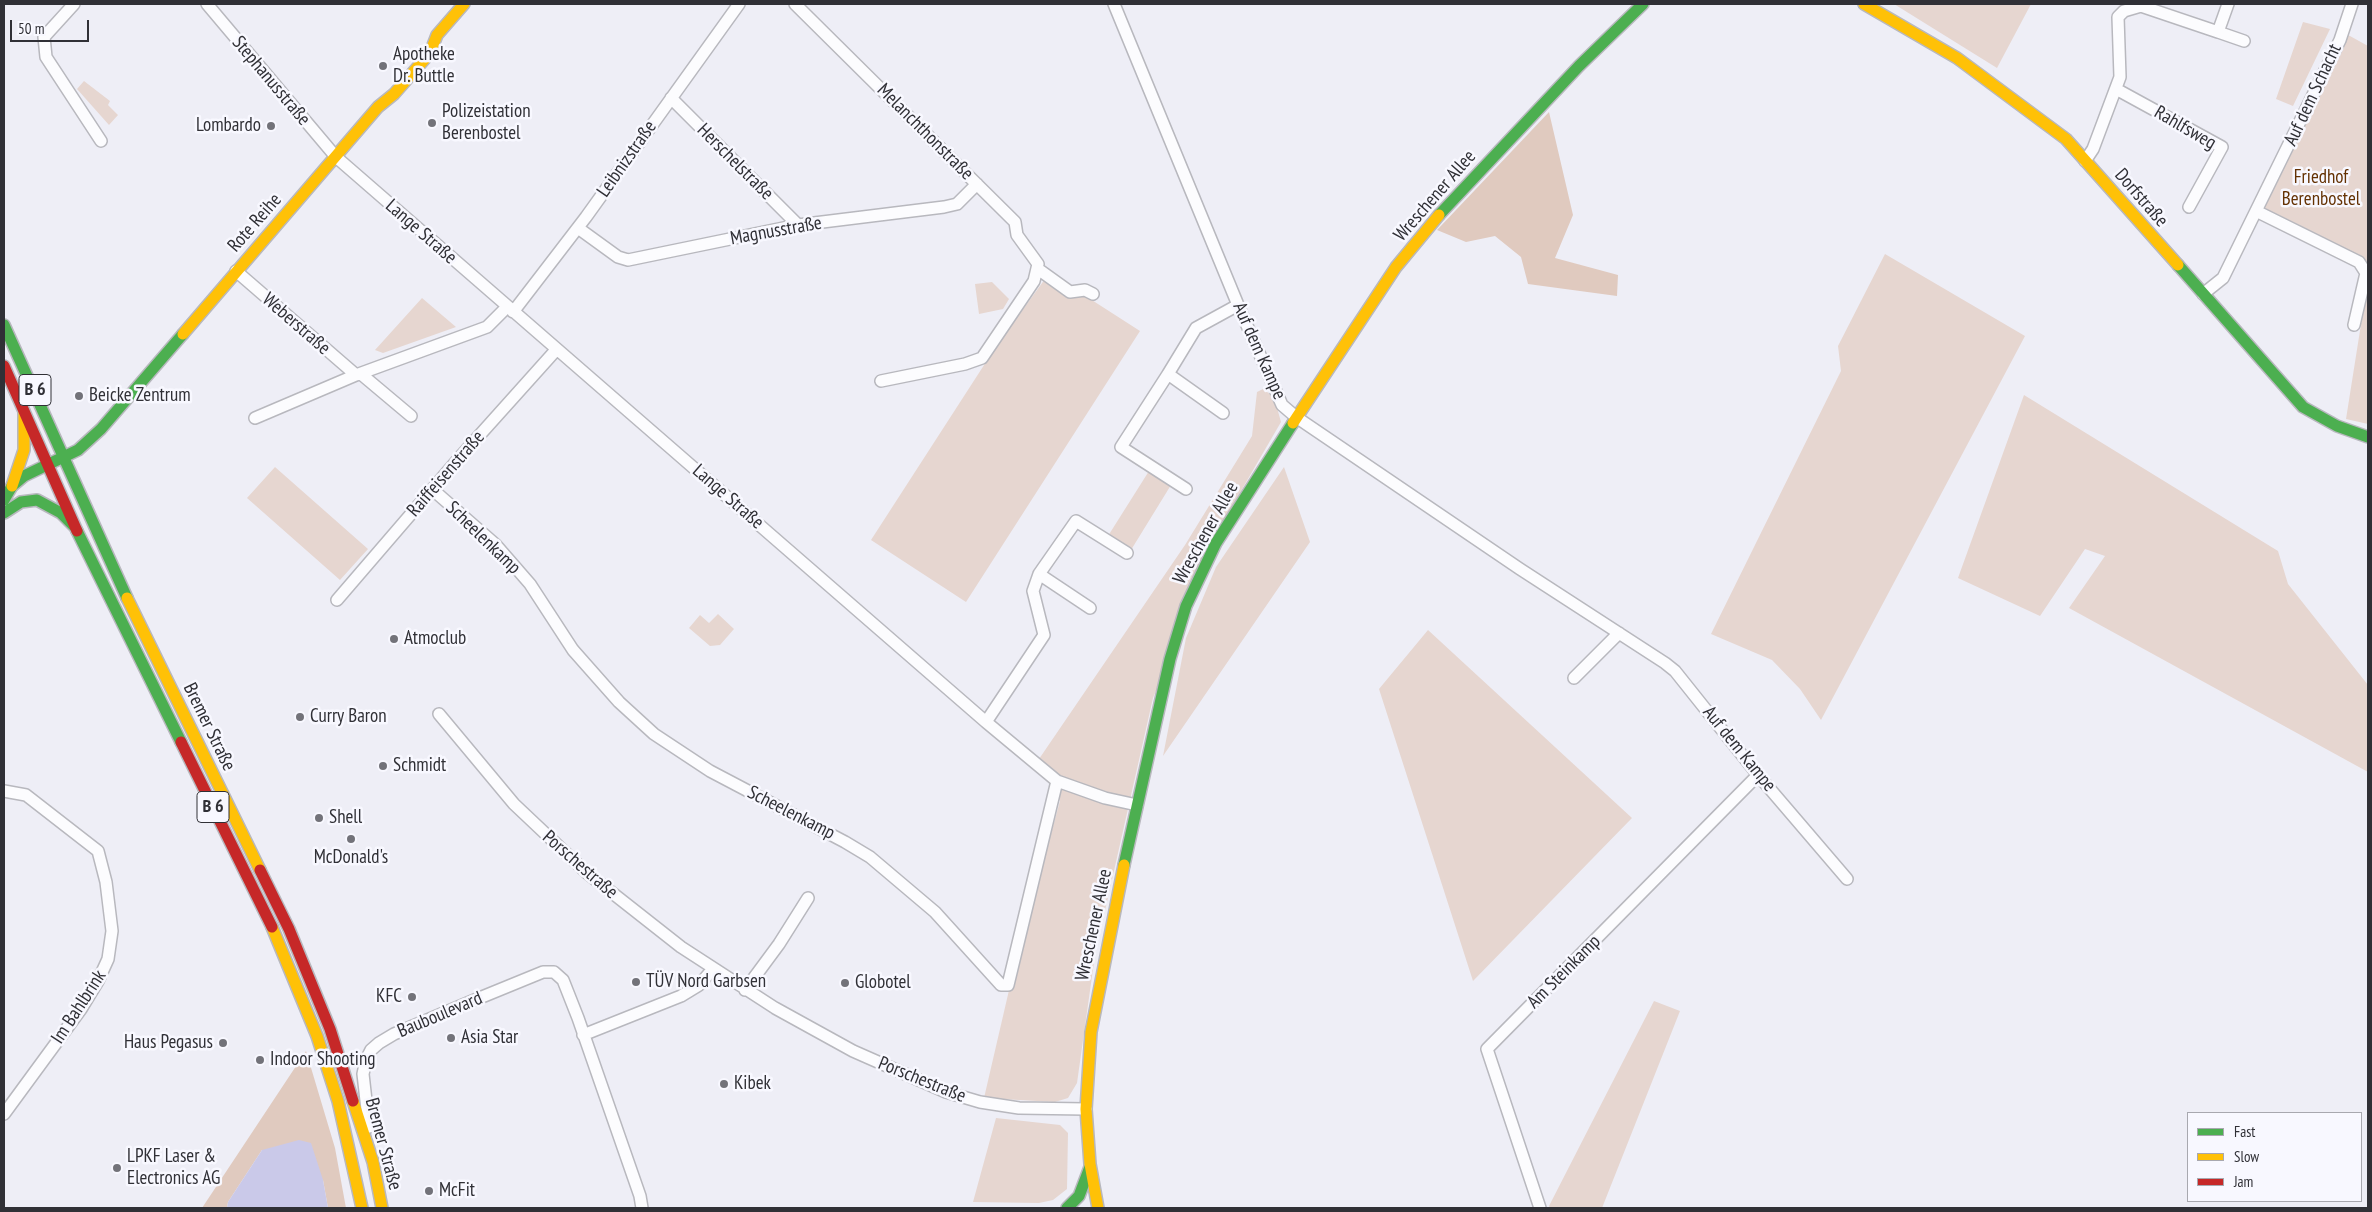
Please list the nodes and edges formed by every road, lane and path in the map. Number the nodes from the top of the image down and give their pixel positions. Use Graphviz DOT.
graph roads {
  1 [pos="74,4"];
  2 [pos="207,4"];
  3 [pos="464,4"];
  4 [pos="739,4"];
  5 [pos="1114,4"];
  6 [pos="1643,4"];
  7 [pos="1864,4"];
  8 [pos="2228,4"];
  9 [pos="2352,4"];
  10 [pos="798,5"];
  11 [pos="2218,32"];
  12 [pos="2244,41"];
  13 [pos="2116,89"];
  14 [pos="671,98"];
  15 [pos="101,141"];
  16 [pos="336,157"];
  17 [pos="2085,161"];
  18 [pos="977,184"];
  19 [pos="2189,207"];
  20 [pos="2256,211"];
  21 [pos="798,225"];
  22 [pos="578,228"];
  23 [pos="1038,269"];
  24 [pos="236,272"];
  25 [pos="1093,294"];
  26 [pos="2203,294"];
  27 [pos="1238,305"];
  28 [pos="510,310"];
  29 [pos="4,325"];
  30 [pos="2354,325"];
  31 [pos="556,350"];
  32 [pos="4,366"];
  33 [pos="1168,374"];
  34 [pos="358,375"];
  35 [pos="881,381"];
  36 [pos="24,412"];
  37 [pos="1224,413"];
  38 [pos="410,416"];
  39 [pos="1296,417"];
  40 [pos="256,418"];
  41 [pos="2368,437"];
  42 [pos="64,456"];
  43 [pos="48,464"];
  44 [pos="12,486"];
  45 [pos="432,489"];
  46 [pos="1186,489"];
  47 [pos="4,500"];
  48 [pos="4,513"];
  49 [pos="77,530"];
  50 [pos="1127,553"];
  51 [pos="1039,574"];
  52 [pos="337,600"];
  53 [pos="1090,608"];
  54 [pos="1619,633"];
  55 [pos="1574,678"];
  56 [pos="439,714"];
  57 [pos="986,722"];
  58 [pos="1758,775"];
  59 [pos="1057,781"];
  60 [pos="4,790"];
  61 [pos="1137,805"];
  62 [pos="1846,879"];
  63 [pos="808,898"];
  64 [pos="712,970"];
  65 [pos="745,990"];
  66 [pos="584,1035"];
  67 [pos="1086,1109"];
  68 [pos="4,1114"];
  69 [pos="373,1162"];
  70 [pos="1090,1164"];
  71 [pos="640,1196"];
  72 [pos="362,1208"];
  73 [pos="382,1208"];
  74 [pos="642,1208"];
  75 [pos="648,1208"];
  76 [pos="1067,1208"];
  77 [pos="1098,1208"];
  78 [pos="1540,1208"];
  1 -- 15 [label="street"];
  2 -- 16 [label="street, Stephanusstraße"];
  3 -- 16 [label="street, Rote Reihe"];
  4 -- 14 [label="street, Leibnizstraße"];
  5 -- 27 [label="street, Auf dem Kampe"];
  6 -- 39 [label="street, Wreschener Allee"];
  7 -- 17 [label="street, Dorfstraße"];
  8 -- 11 [label="street"];
  9 -- 20 [label="street, Auf dem Schacht"];
  10 -- 18 [label="street, Melanchthonstraße"];
  11 -- 12 [label="street"];
  11 -- 13 [label="street"];
  13 -- 17 [label="street"];
  13 -- 19 [label="street, Rahlfsweg"];
  14 -- 21 [label="street, Herschelstraße"];
  14 -- 22 [label="street, Leibnizstraße"];
  16 -- 24 [label="street, Rote Reihe"];
  16 -- 28 [label="street, Lange Straße"];
  17 -- 26 [label="street, Dorfstraße"];
  18 -- 21 [label="street, Magnusstraße"];
  18 -- 23 [label="street, Melanchthonstraße"];
  20 -- 26 [label="street, Auf dem Schacht"];
  20 -- 30 [label="street"];
  21 -- 22 [label="street, Magnusstraße"];
  22 -- 28 [label="street, Leibnizstraße"];
  23 -- 25 [label="street, Melanchthonstraße"];
  23 -- 35 [label="street"];
  24 -- 34 [label="street, Weberstraße"];
  24 -- 42 [label="street, Rote Reihe"];
  26 -- 41 [label="street, Dorfstraße"];
  27 -- 33 [label="street"];
  27 -- 39 [label="street, Auf dem Kampe"];
  28 -- 31 [label="street, Lange Straße"];
  28 -- 34 [label="street, Leibnizstraße"];
  29 -- 42 [label="street, Bremer Straße / B 6"];
  31 -- 45 [label="street, Raiffeisenstraße"];
  31 -- 57 [label="street, Lange Straße"];
  32 -- 36 [label="street, Bremer Straße / B 6"];
  33 -- 37 [label="street"];
  33 -- 46 [label="street"];
  34 -- 38 [label="street"];
  34 -- 40 [label="street, Leibnizstraße"];
  36 -- 43 [label="street, Bremer Straße / B 6"];
  36 -- 44 [label="street"];
  39 -- 54 [label="street, Auf dem Kampe"];
  39 -- 61 [label="street, Wreschener Allee"];
  42 -- 43 [label="street, Rote Reihe"];
  42 -- 69 [label="street, Bremer Straße / B 6"];
  43 -- 44 [label="street, Rote Reihe"];
  43 -- 49 [label="street, Bremer Straße / B 6"];
  44 -- 47 [label="street"];
  45 -- 52 [label="street, Raiffeisenstraße"];
  45 -- 59 [label="street, Scheelenkamp"];
  48 -- 49 [label="street"];
  49 -- 72 [label="street, Bremer Straße / B 6"];
  50 -- 51 [label="street"];
  51 -- 53 [label="street"];
  51 -- 57 [label="street"];
  54 -- 55 [label="street"];
  54 -- 58 [label="street, Auf dem Kampe"];
  56 -- 64 [label="street, Porschestraße"];
  57 -- 59 [label="street, Lange Straße"];
  58 -- 62 [label="street, Auf dem Kampe"];
  58 -- 78 [label="street, Am Steinkamp"];
  59 -- 61 [label="street, Lange Straße"];
  60 -- 68 [label="street, Im Bahlbrink"];
  61 -- 67 [label="street, Wreschener Allee"];
  63 -- 65 [label="street"];
  64 -- 65 [label="street, Porschestraße"];
  64 -- 66 [label="street"];
  65 -- 67 [label="street, Porschestraße"];
  66 -- 69 [label="street, Bauboulevard"];
  66 -- 71 [label="street, Bauboulevard"];
  67 -- 70 [label="street, Wreschener Allee"];
  69 -- 73 [label="street, Bremer Straße / B 6"];
  70 -- 76 [label="street"];
  70 -- 77 [label="street, Wreschener Allee"];
  71 -- 74 [label="street, Bauboulevard"];
  71 -- 75 [label="street, Bauboulevard"];
}
